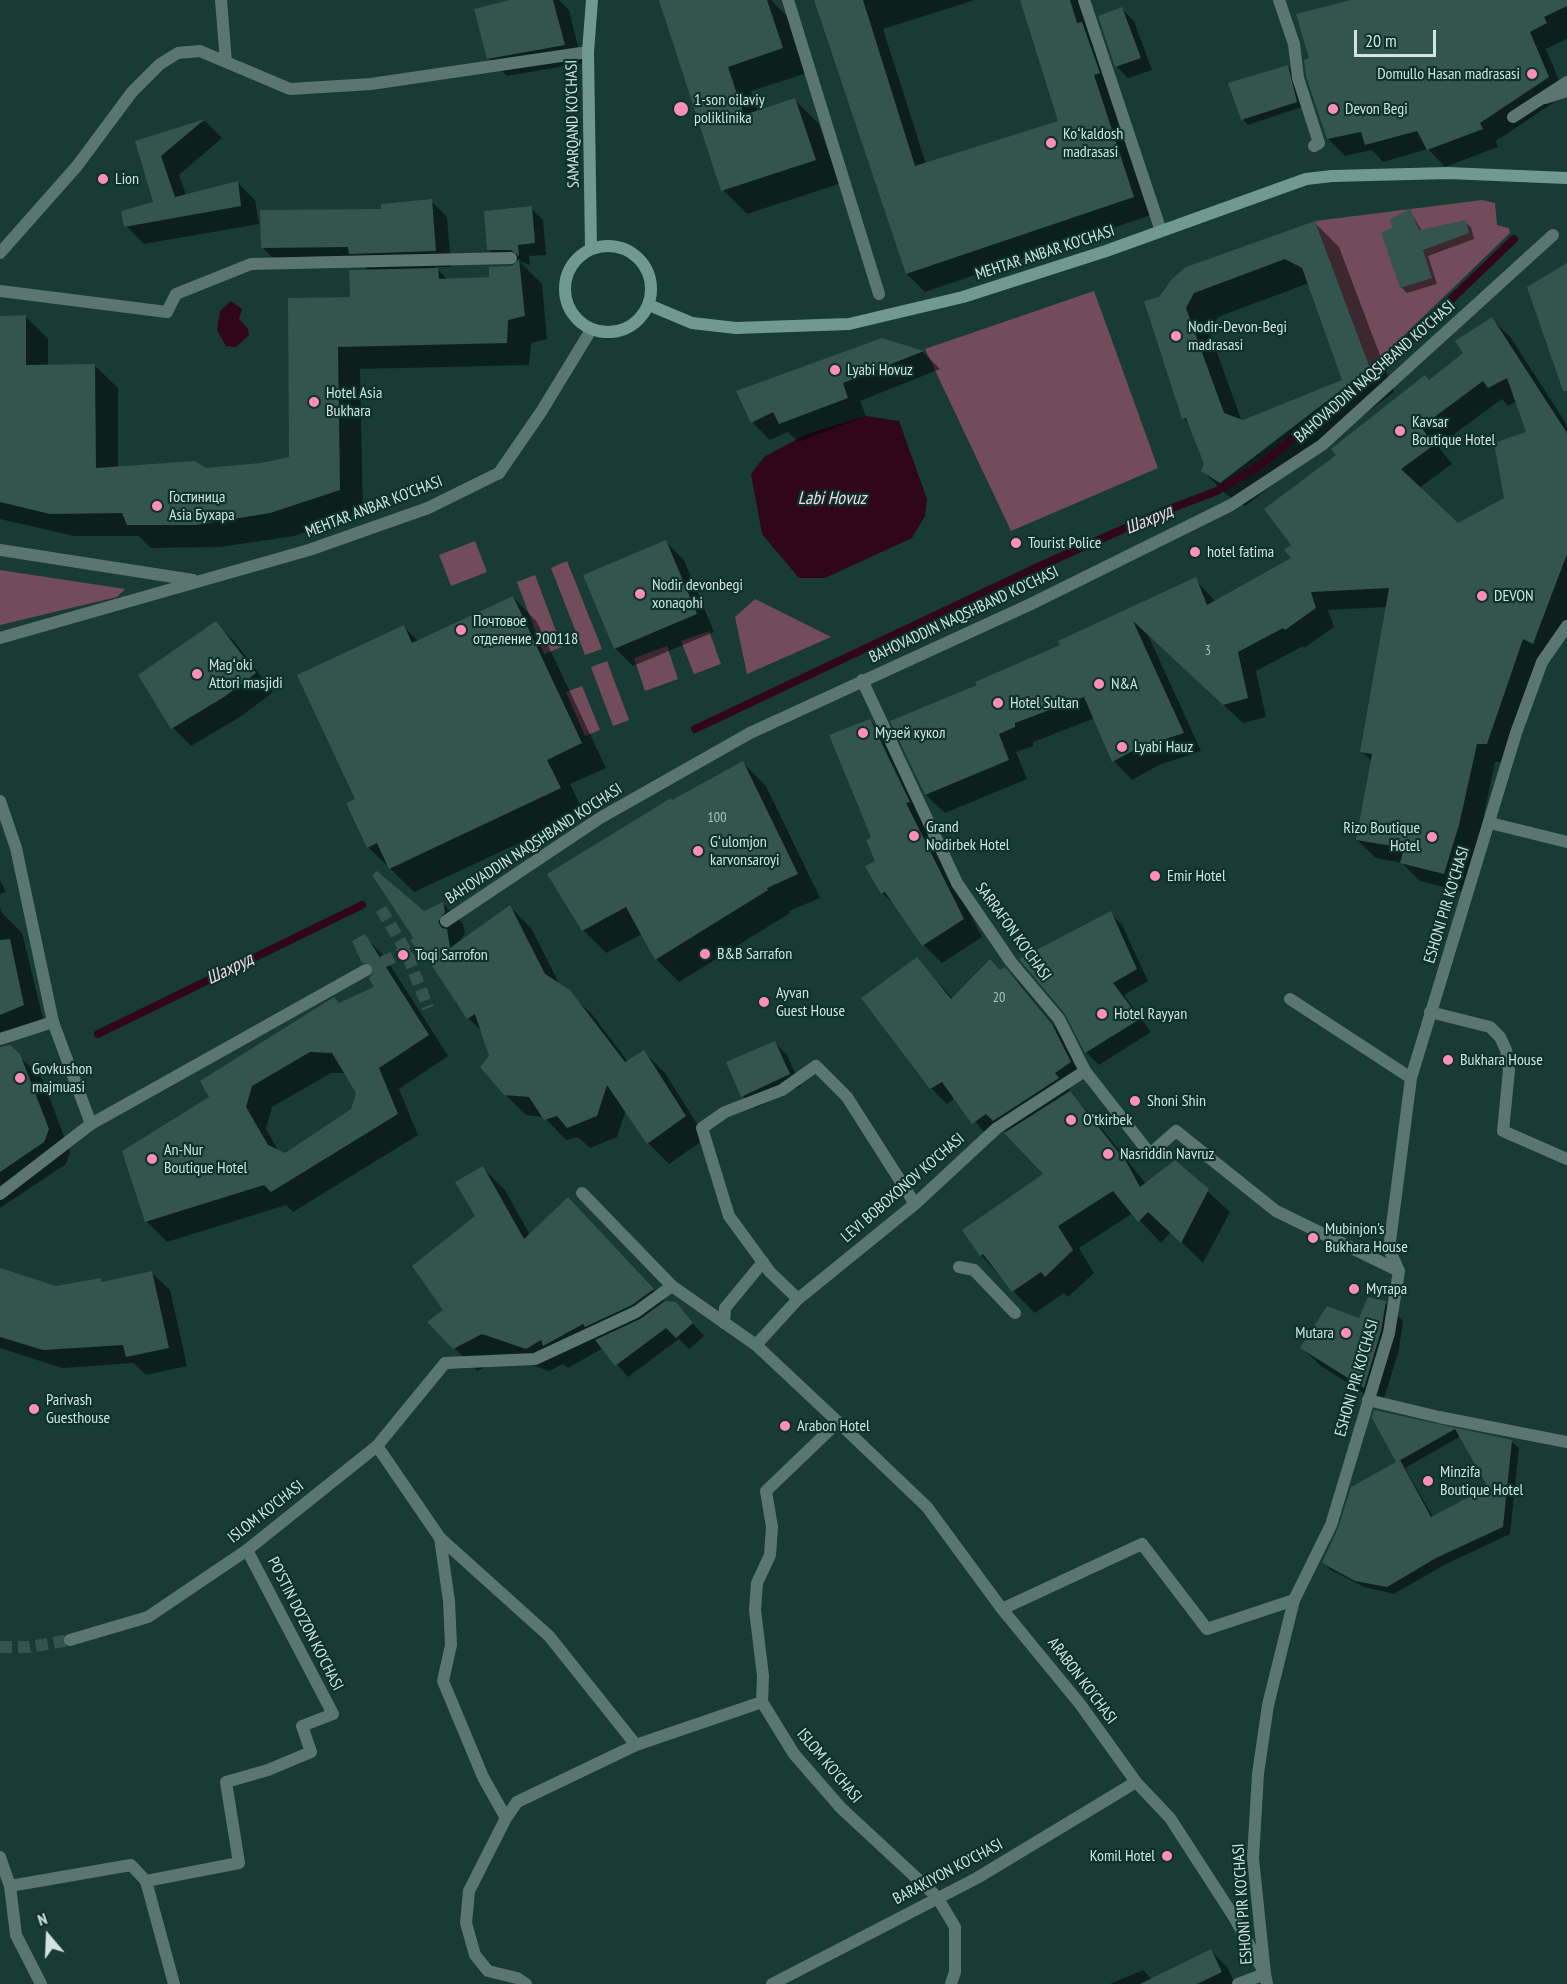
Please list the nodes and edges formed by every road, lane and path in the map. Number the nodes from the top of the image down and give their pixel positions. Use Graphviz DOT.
graph roads {
  1 [pos="221,0"];
  2 [pos="592,0"];
  3 [pos="788,0"];
  4 [pos="1084,0"];
  5 [pos="1280,0"];
  6 [pos="588,52"];
  7 [pos="226,62"];
  8 [pos="1567,82"];
  9 [pos="1567,91"];
  10 [pos="1538,101"];
  11 [pos="1513,117"];
  12 [pos="1314,146"];
  13 [pos="1567,178"];
  14 [pos="1161,231"];
  15 [pos="1553,235"];
  16 [pos="591,248"];
  17 [pos="0,253"];
  18 [pos="511,258"];
  19 [pos="0,291"];
  20 [pos="879,294"];
  21 [pos="649,305"];
  22 [pos="591,330"];
  23 [pos="0,550"];
  24 [pos="198,580"];
  25 [pos="1567,626"];
  26 [pos="0,638"];
  27 [pos="862,680"];
  28 [pos="0,801"];
  29 [pos="1490,823"];
  30 [pos="1567,842"];
  31 [pos="446,921"];
  32 [pos="366,970"];
  33 [pos="1290,999"];
  34 [pos="1430,1012"];
  35 [pos="53,1022"];
  36 [pos="0,1039"];
  37 [pos="1085,1071"];
  38 [pos="1411,1078"];
  39 [pos="91,1124"];
  40 [pos="1567,1159"];
  41 [pos="582,1193"];
  42 [pos="0,1194"];
  43 [pos="915,1204"];
  44 [pos="763,1262"];
  45 [pos="959,1267"];
  46 [pos="1399,1271"];
  47 [pos="672,1286"];
  48 [pos="798,1299"];
  49 [pos="1015,1313"];
  50 [pos="724,1323"];
  51 [pos="756,1345"];
  52 [pos="1368,1400"];
  53 [pos="838,1422"];
  54 [pos="1567,1442"];
  55 [pos="378,1446"];
  56 [pos="440,1538"];
  57 [pos="247,1550"];
  58 [pos="1294,1600"];
  59 [pos="1002,1609"];
  60 [pos="70,1640"];
  61 [pos="762,1702"];
  62 [pos="636,1745"];
  63 [pos="1136,1782"];
  64 [pos="506,1818"];
  65 [pos="0,1857"];
  66 [pos="146,1881"];
  67 [pos="10,1886"];
  68 [pos="937,1898"];
  69 [pos="1266,1979"];
  70 [pos="518,1982"];
  71 [pos="41,1984"];
  72 [pos="174,1984"];
  73 [pos="772,1984"];
  74 [pos="951,1984"];
  75 [pos="1238,1984"];
  1 -- 7 [label="street"];
  2 -- 6 [label="main road, SAMARQAND KO'CHASI"];
  3 -- 20 [label="street"];
  4 -- 14 [label="street"];
  5 -- 12 [label="street"];
  6 -- 7 [label="street"];
  6 -- 16 [label="main road, SAMARQAND KO'CHASI"];
  7 -- 17 [label="street"];
  8 -- 10 [label="street"];
  9 -- 10 [label="street"];
  10 -- 11 [label="street"];
  13 -- 14 [label="main road, MEHTAR ANBAR KO'CHASI"];
  14 -- 21 [label="main road, MEHTAR ANBAR KO'CHASI"];
  15 -- 27 [label="street, BAHOVADDIN NAQSHBAND KO'CHASI"];
  16 -- 21 [label="main road"];
  16 -- 22 [label="main road"];
  18 -- 19 [label="street"];
  21 -- 22 [label="main road"];
  22 -- 24 [label="street, MEHTAR ANBAR KO'CHASI"];
  23 -- 24 [label="street, MEHTAR ANBAR KO'CHASI"];
  24 -- 26 [label="street, MEHTAR ANBAR KO'CHASI"];
  25 -- 29 [label="street, ESHONI PIR KO'CHASI"];
  27 -- 31 [label="street, BAHOVADDIN NAQSHBAND KO'CHASI"];
  27 -- 37 [label="street, SARRAFON KO'CHASI"];
  28 -- 35 [label="street"];
  29 -- 30 [label="street"];
  29 -- 34 [label="street, ESHONI PIR KO'CHASI"];
  32 -- 39 [label="street"];
  33 -- 38 [label="street"];
  34 -- 38 [label="street, ESHONI PIR KO'CHASI"];
  34 -- 40 [label="street"];
  35 -- 36 [label="street"];
  35 -- 39 [label="street"];
  37 -- 43 [label="street, LEVI BOBOXONOV KO'CHASI"];
  37 -- 46 [label="street, SARRAFON KO'CHASI"];
  38 -- 46 [label="street, ESHONI PIR KO'CHASI"];
  39 -- 42 [label="street"];
  41 -- 47 [label="street, ARABON KO'CHASI"];
  43 -- 44 [label="street"];
  43 -- 48 [label="street, LEVI BOBOXONOV KO'CHASI"];
  44 -- 48 [label="street"];
  44 -- 50 [label="street"];
  45 -- 49 [label="street"];
  46 -- 52 [label="street, ESHONI PIR KO'CHASI"];
  47 -- 50 [label="street, ARABON KO'CHASI"];
  47 -- 55 [label="street, ISLOM KO'CHASI"];
  48 -- 51 [label="street, LEVI BOBOXONOV KO'CHASI"];
  50 -- 51 [label="street, ARABON KO'CHASI"];
  51 -- 53 [label="street, ARABON KO'CHASI"];
  52 -- 54 [label="street"];
  52 -- 58 [label="street, ESHONI PIR KO'CHASI"];
  53 -- 59 [label="street, ARABON KO'CHASI"];
  53 -- 61 [label="street"];
  55 -- 56 [label="street"];
  55 -- 57 [label="street, ISLOM KO'CHASI"];
  56 -- 62 [label="street"];
  56 -- 64 [label="street"];
  57 -- 60 [label="street, ISLOM KO'CHASI"];
  57 -- 66 [label="street, PO'STIN DO'ZON KO'CHASI"];
  58 -- 59 [label="street"];
  58 -- 69 [label="street, ESHONI PIR KO'CHASI"];
  59 -- 63 [label="street, ARABON KO'CHASI"];
  61 -- 62 [label="street"];
  61 -- 68 [label="street, ISLOM KO'CHASI"];
  62 -- 64 [label="street"];
  63 -- 68 [label="street, BARAKIYON KO'CHASI"];
  63 -- 69 [label="street, ARABON KO'CHASI"];
  64 -- 70 [label="street"];
  65 -- 67 [label="street"];
  66 -- 67 [label="street"];
  66 -- 72 [label="street"];
  67 -- 71 [label="street"];
  68 -- 73 [label="street, BARAKIYON KO'CHASI"];
  68 -- 74 [label="street, ISLOM KO'CHASI"];
  69 -- 75 [label="street"];
}
